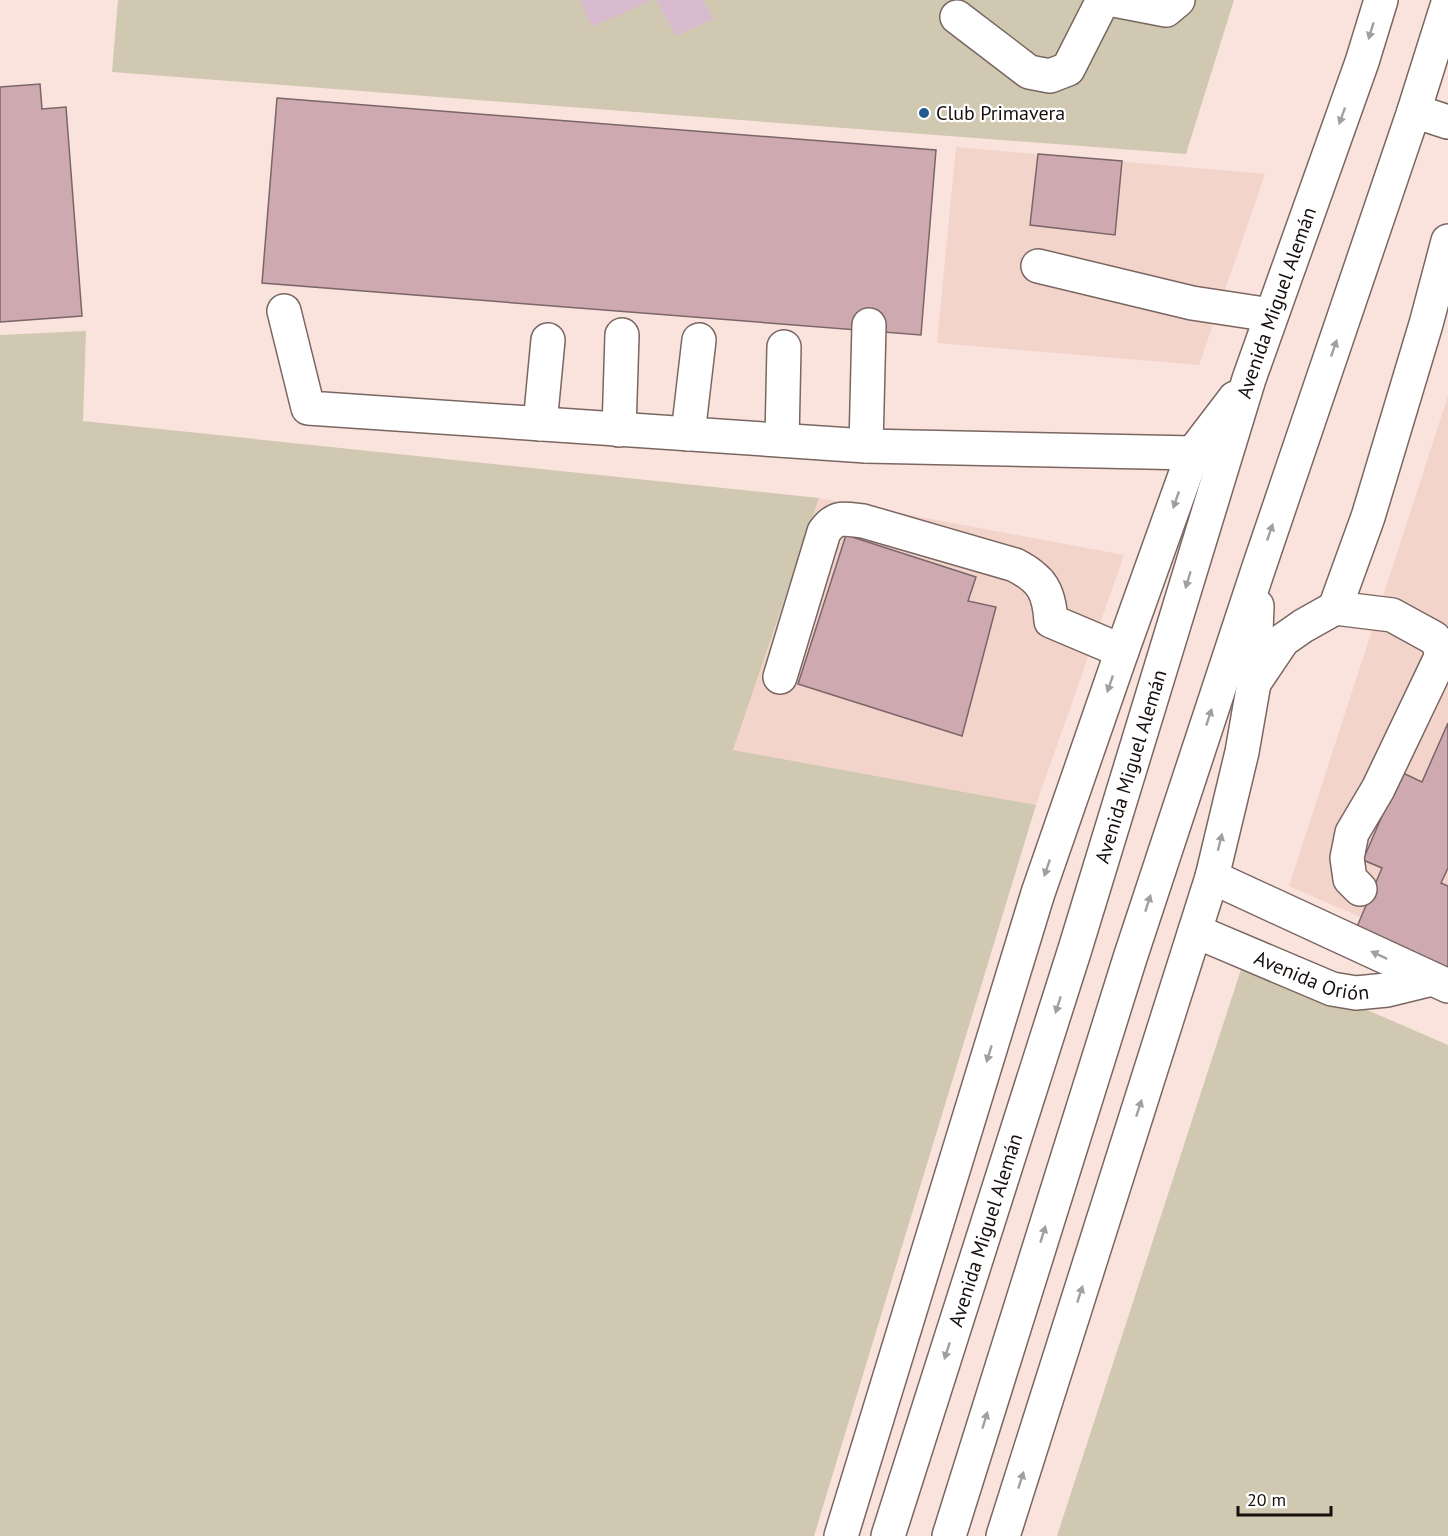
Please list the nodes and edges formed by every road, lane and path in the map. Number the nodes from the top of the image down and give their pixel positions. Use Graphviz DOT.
graph roads {
  1 [pos="1103,0"];
  2 [pos="1114,0"];
  3 [pos="1178,0"];
  4 [pos="1381,0"];
  5 [pos="1448,3"];
  6 [pos="957,17"];
  7 [pos="1441,47"];
  8 [pos="1414,111"];
  9 [pos="1448,122"];
  10 [pos="1448,241"];
  11 [pos="1038,266"];
  12 [pos="284,310"];
  13 [pos="1271,315"];
  14 [pos="869,326"];
  15 [pos="1437,329"];
  16 [pos="622,335"];
  17 [pos="548,340"];
  18 [pos="699,340"];
  19 [pos="784,347"];
  20 [pos="1249,380"];
  21 [pos="540,424"];
  22 [pos="619,430"];
  23 [pos="688,434"];
  24 [pos="782,440"];
  25 [pos="866,446"];
  26 [pos="1193,453"];
  27 [pos="1259,567"];
  28 [pos="1335,608"];
  29 [pos="1122,651"];
  30 [pos="780,677"];
  31 [pos="1254,683"];
  32 [pos="1212,877"];
  33 [pos="1360,889"];
  34 [pos="1195,932"];
  35 [pos="1440,982"];
  36 [pos="841,1536"];
  37 [pos="888,1536"];
  38 [pos="949,1536"];
  39 [pos="1003,1536"];
  1 -- 6 [label="main road"];
  2 -- 3 [label="main road"];
  4 -- 13 [label="main road, Avenida Miguel Alemán, one-way"];
  5 -- 7 [label="main road"];
  7 -- 8 [label="main road"];
  8 -- 9 [label="main road"];
  27 -- 8 [label="main road, one-way"];
  10 -- 15 [label="main road"];
  11 -- 13 [label="main road"];
  12 -- 21 [label="main road"];
  13 -- 20 [label="main road, Avenida Miguel Alemán"];
  14 -- 25 [label="main road"];
  15 -- 28 [label="main road"];
  16 -- 22 [label="main road"];
  17 -- 21 [label="main road"];
  18 -- 23 [label="main road"];
  19 -- 24 [label="main road"];
  20 -- 26 [label="main road"];
  20 -- 37 [label="main road, Avenida Miguel Alemán, one-way"];
  21 -- 22 [label="main road"];
  22 -- 23 [label="main road"];
  23 -- 24 [label="main road"];
  24 -- 25 [label="main road"];
  25 -- 26 [label="main road"];
  26 -- 29 [label="main road, one-way"];
  27 -- 31 [label="main road"];
  38 -- 27 [label="main road, one-way"];
  28 -- 31 [label="main road"];
  28 -- 33 [label="main road"];
  29 -- 30 [label="main road"];
  29 -- 36 [label="main road, one-way"];
  32 -- 31 [label="main road, one-way"];
  32 -- 34 [label="main road"];
  35 -- 32 [label="main road, Avenida Orión, one-way"];
  34 -- 35 [label="main road, Avenida Orión"];
  39 -- 34 [label="main road, one-way"];
}
